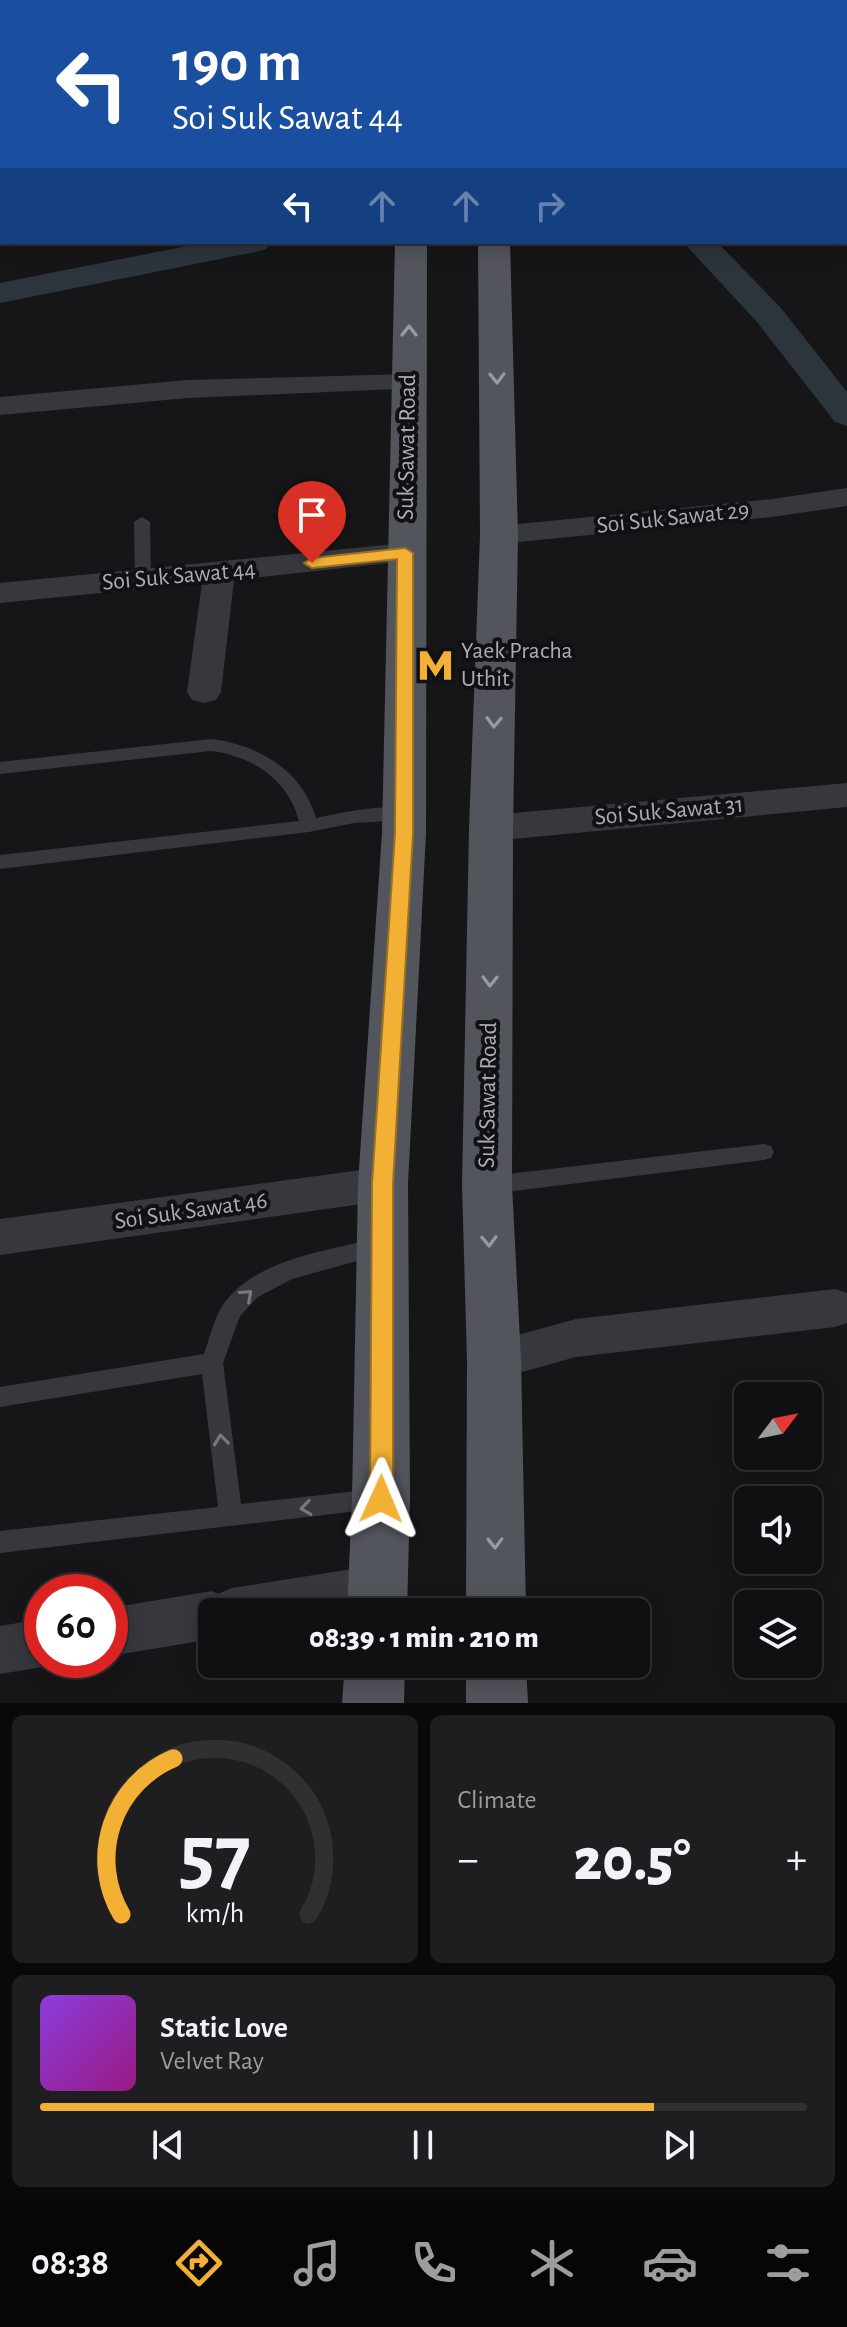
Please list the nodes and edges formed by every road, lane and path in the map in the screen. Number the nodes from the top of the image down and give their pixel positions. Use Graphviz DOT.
graph roads {
  1 [pos="495,257"];
  2 [pos="410,261"];
  3 [pos="409,382"];
  4 [pos="0,406"];
  5 [pos="847,497"];
  6 [pos="142,522"];
  7 [pos="499,535"];
  8 [pos="405,553"];
  9 [pos="219,573"];
  10 [pos="143,580"];
  11 [pos="0,593"];
  12 [pos="204,692"];
  13 [pos="0,768"];
  14 [pos="847,795"];
  15 [pos="404,814"];
  16 [pos="309,826"];
  17 [pos="491,828"];
  18 [pos="0,862"];
  19 [pos="764,1152"];
  20 [pos="383,1184"];
  21 [pos="487,1185"];
  22 [pos="0,1237"];
  23 [pos="385,1245"];
  24 [pos="835,1308"];
  25 [pos="494,1360"];
  26 [pos="212,1363"];
  27 [pos="0,1397"];
  28 [pos="381,1499"];
  29 [pos="231,1517"];
  30 [pos="0,1542"];
  31 [pos="377,1598"];
  32 [pos="496,1598"];
  33 [pos="198,1617"];
  34 [pos="128,1629"];
  35 [pos="24,1646"];
  36 [pos="0,1650"];
  37 [pos="374,1678"];
  38 [pos="496,1678"];
  39 [pos="373,1703"];
  40 [pos="497,1703"];
  1 -- 7 [label="main road, Suk Sawat Road, one-way"];
  3 -- 2 [label="main road, Suk Sawat Road, one-way"];
  3 -- 4 [label="street"];
  3 -- 8 [label="main road, Suk Sawat Road"];
  5 -- 7 [label="street, Soi Suk Sawat 29"];
  6 -- 10 [label="lane"];
  7 -- 17 [label="main road, Suk Sawat Road, one-way"];
  8 -- 9 [label="street, Soi Suk Sawat 44"];
  8 -- 15 [label="main road, Suk Sawat Road"];
  9 -- 10 [label="street, Soi Suk Sawat 44"];
  9 -- 12 [label="street"];
  10 -- 11 [label="street, Soi Suk Sawat 44"];
  13 -- 16 [label="lane"];
  14 -- 17 [label="street, Soi Suk Sawat 31"];
  15 -- 16 [label="lane"];
  15 -- 20 [label="main road, Suk Sawat Road"];
  16 -- 18 [label="lane"];
  17 -- 21 [label="main road, Suk Sawat Road, one-way"];
  19 -- 21 [label="lane"];
  20 -- 22 [label="street, Soi Suk Sawat 46"];
  20 -- 23 [label="main road, Suk Sawat Road"];
  21 -- 25 [label="main road, Suk Sawat Road, one-way"];
  26 -- 23 [label="lane, one-way"];
  23 -- 28 [label="main road, Suk Sawat Road"];
  24 -- 25 [label="street"];
  25 -- 32 [label="main road, Suk Sawat Road, one-way"];
  26 -- 27 [label="lane"];
  29 -- 26 [label="lane, one-way"];
  28 -- 29 [label="lane, one-way"];
  28 -- 31 [label="main road, Suk Sawat Road"];
  29 -- 30 [label="lane"];
  33 -- 34 [label="street"];
  35 -- 36 [label="street"];
  37 -- 39 [label="main road"];
  38 -- 40 [label="main road"];
}
